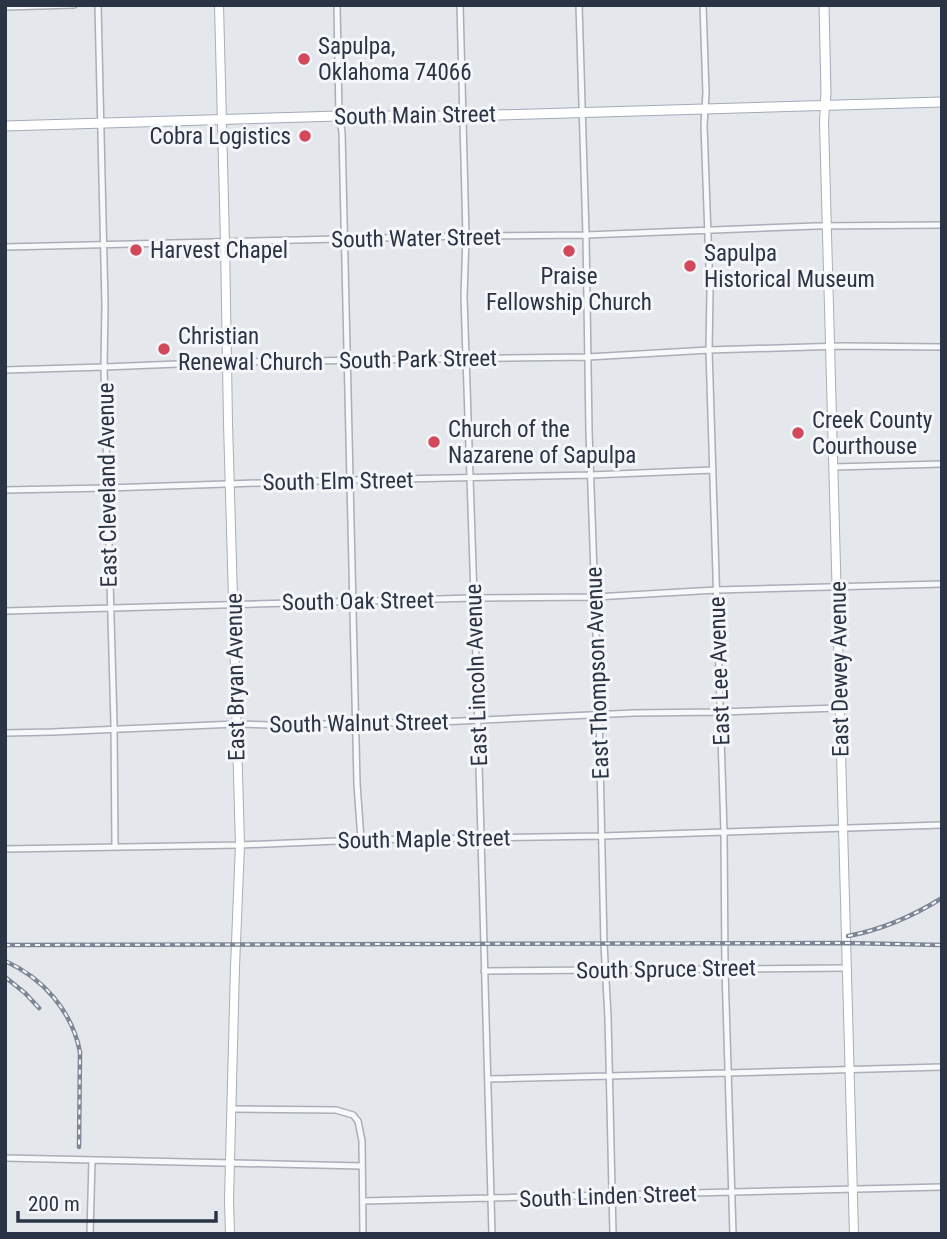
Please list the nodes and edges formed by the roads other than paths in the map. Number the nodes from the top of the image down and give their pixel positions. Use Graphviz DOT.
graph roads {
  1 [pos="74,5"];
  2 [pos="98,5"];
  3 [pos="219,5"];
  4 [pos="337,5"];
  5 [pos="460,5"];
  6 [pos="579,5"];
  7 [pos="703,5"];
  8 [pos="824,5"];
  9 [pos="5,7"];
  10 [pos="942,102"];
  11 [pos="825,105"];
  12 [pos="705,109"];
  13 [pos="582,113"];
  14 [pos="339,116"];
  15 [pos="463,116"];
  16 [pos="222,120"];
  17 [pos="101,123"];
  18 [pos="5,126"];
  19 [pos="942,225"];
  20 [pos="827,226"];
  21 [pos="708,230"];
  22 [pos="586,235"];
  23 [pos="466,236"];
  24 [pos="346,239"];
  25 [pos="225,242"];
  26 [pos="103,245"];
  27 [pos="5,247"];
  28 [pos="830,346"];
  29 [pos="942,347"];
  30 [pos="709,350"];
  31 [pos="588,357"];
  32 [pos="466,358"];
  33 [pos="347,360"];
  34 [pos="227,362"];
  35 [pos="104,368"];
  36 [pos="5,370"];
  37 [pos="942,464"];
  38 [pos="834,467"];
  39 [pos="713,470"];
  40 [pos="591,475"];
  41 [pos="469,478"];
  42 [pos="350,480"];
  43 [pos="230,483"];
  44 [pos="107,488"];
  45 [pos="5,490"];
  46 [pos="942,584"];
  47 [pos="836,587"];
  48 [pos="716,590"];
  49 [pos="595,597"];
  50 [pos="474,598"];
  51 [pos="354,601"];
  52 [pos="233,604"];
  53 [pos="110,608"];
  54 [pos="5,611"];
  55 [pos="839,708"];
  56 [pos="720,712"];
  57 [pos="599,715"];
  58 [pos="477,720"];
  59 [pos="356,723"];
  60 [pos="236,724"];
  61 [pos="114,730"];
  62 [pos="5,733"];
  63 [pos="942,825"];
  64 [pos="843,828"];
  65 [pos="724,832"];
  66 [pos="602,836"];
  67 [pos="481,838"];
  68 [pos="361,840"];
  69 [pos="240,845"];
  70 [pos="115,847"];
  71 [pos="5,849"];
  72 [pos="847,968"];
  73 [pos="725,969"];
  74 [pos="605,970"];
  75 [pos="484,971"];
  76 [pos="942,1067"];
  77 [pos="850,1069"];
  78 [pos="729,1074"];
  79 [pos="608,1076"];
  80 [pos="488,1079"];
  81 [pos="232,1109"];
  82 [pos="5,1158"];
  83 [pos="92,1160"];
  84 [pos="230,1163"];
  85 [pos="362,1166"];
  86 [pos="942,1187"];
  87 [pos="853,1189"];
  88 [pos="731,1192"];
  89 [pos="611,1196"];
  90 [pos="491,1199"];
  91 [pos="363,1202"];
  92 [pos="90,1234"];
  93 [pos="230,1234"];
  94 [pos="363,1234"];
  95 [pos="492,1234"];
  96 [pos="613,1234"];
  97 [pos="733,1234"];
  98 [pos="854,1234"];
  1 -- 9 [label="street"];
  2 -- 17 [label="street, East Cleveland Avenue"];
  3 -- 16 [label="street, East Bryan Avenue"];
  4 -- 14 [label="street"];
  5 -- 15 [label="street, East Lincoln Avenue"];
  6 -- 13 [label="street, East Thompson Avenue"];
  7 -- 12 [label="street, East Lee Avenue"];
  8 -- 11 [label="main road"];
  10 -- 11 [label="main road, South Main Street"];
  11 -- 12 [label="main road, South Main Street"];
  11 -- 20 [label="street, East Dewey Avenue"];
  12 -- 13 [label="main road, South Main Street"];
  12 -- 21 [label="street, East Lee Avenue"];
  13 -- 15 [label="main road, South Main Street"];
  13 -- 22 [label="street, East Thompson Avenue"];
  14 -- 15 [label="main road, South Main Street"];
  14 -- 16 [label="main road, South Main Street"];
  14 -- 24 [label="street"];
  15 -- 23 [label="street, East Lincoln Avenue"];
  16 -- 17 [label="main road, South Main Street"];
  16 -- 25 [label="street, East Bryan Avenue"];
  17 -- 18 [label="main road, South Main Street"];
  17 -- 26 [label="street, East Cleveland Avenue"];
  19 -- 20 [label="street, South Water Street"];
  20 -- 21 [label="street, South Water Street"];
  20 -- 28 [label="street, East Dewey Avenue"];
  21 -- 22 [label="street, South Water Street"];
  21 -- 30 [label="street, East Lee Avenue"];
  22 -- 23 [label="street, South Water Street"];
  22 -- 31 [label="street, East Thompson Avenue"];
  23 -- 24 [label="street, South Water Street"];
  23 -- 32 [label="street, East Lincoln Avenue"];
  24 -- 25 [label="street, South Water Street"];
  24 -- 33 [label="street"];
  25 -- 26 [label="street, South Water Street"];
  25 -- 34 [label="street, East Bryan Avenue"];
  26 -- 27 [label="street, South Water Street"];
  26 -- 35 [label="street, East Cleveland Avenue"];
  28 -- 29 [label="street, South Park Street"];
  28 -- 30 [label="street, South Park Street"];
  28 -- 38 [label="street, East Dewey Avenue"];
  30 -- 31 [label="street, South Park Street"];
  30 -- 39 [label="street, East Lee Avenue"];
  31 -- 32 [label="street, South Park Street"];
  31 -- 40 [label="street, East Thompson Avenue"];
  32 -- 33 [label="street, South Park Street"];
  32 -- 41 [label="street, East Lincoln Avenue"];
  33 -- 34 [label="street, South Park Street"];
  33 -- 42 [label="street"];
  34 -- 35 [label="street, South Park Street"];
  34 -- 43 [label="street, East Bryan Avenue"];
  35 -- 36 [label="street, South Park Street"];
  35 -- 44 [label="street, East Cleveland Avenue"];
  37 -- 38 [label="street"];
  38 -- 47 [label="street, East Dewey Avenue"];
  39 -- 40 [label="street, South Elm Street"];
  39 -- 48 [label="street, East Lee Avenue"];
  40 -- 41 [label="street, South Elm Street"];
  40 -- 49 [label="street, East Thompson Avenue"];
  41 -- 42 [label="street, South Elm Street"];
  41 -- 50 [label="street, East Lincoln Avenue"];
  42 -- 43 [label="street, South Elm Street"];
  42 -- 51 [label="street"];
  43 -- 44 [label="street, South Elm Street"];
  43 -- 52 [label="street, East Bryan Avenue"];
  44 -- 45 [label="street, South Elm Street"];
  44 -- 53 [label="street, East Cleveland Avenue"];
  46 -- 47 [label="street, South Oak Street"];
  47 -- 48 [label="street, South Oak Street"];
  47 -- 55 [label="street, East Dewey Avenue"];
  48 -- 49 [label="street, South Oak Street"];
  48 -- 56 [label="street, East Lee Avenue"];
  49 -- 50 [label="street, South Oak Street"];
  49 -- 57 [label="street, East Thompson Avenue"];
  50 -- 51 [label="street, South Oak Street"];
  50 -- 58 [label="street, East Lincoln Avenue"];
  51 -- 52 [label="street, South Oak Street"];
  51 -- 59 [label="street"];
  52 -- 53 [label="street, South Oak Street"];
  52 -- 60 [label="street, East Bryan Avenue"];
  53 -- 54 [label="street, South Oak Street"];
  53 -- 61 [label="street, East Cleveland Avenue"];
  55 -- 56 [label="street, South Walnut Street"];
  55 -- 64 [label="street, East Dewey Avenue"];
  56 -- 57 [label="street, South Walnut Street"];
  56 -- 65 [label="street, East Lee Avenue"];
  57 -- 58 [label="street, South Walnut Street"];
  57 -- 66 [label="street, East Thompson Avenue"];
  58 -- 59 [label="street, South Walnut Street"];
  58 -- 67 [label="street, East Lincoln Avenue"];
  59 -- 60 [label="street, South Walnut Street"];
  59 -- 68 [label="street"];
  60 -- 61 [label="street, South Walnut Street"];
  60 -- 69 [label="street, East Bryan Avenue"];
  61 -- 62 [label="street, South Walnut Street"];
  61 -- 70 [label="street, East Cleveland Avenue"];
  63 -- 64 [label="street, South Maple Street"];
  64 -- 65 [label="street, South Maple Street"];
  64 -- 72 [label="street, East Dewey Avenue"];
  65 -- 66 [label="street, South Maple Street"];
  65 -- 73 [label="street, East Lee Avenue"];
  66 -- 67 [label="street, South Maple Street"];
  66 -- 74 [label="street, East Thompson Avenue"];
  67 -- 68 [label="street, South Maple Street"];
  67 -- 75 [label="street, East Lincoln Avenue"];
  68 -- 69 [label="street, South Maple Street"];
  69 -- 70 [label="street, South Maple Street"];
  69 -- 81 [label="street, East Bryan Avenue"];
  70 -- 71 [label="street, South Maple Street"];
  72 -- 73 [label="street, South Spruce Street"];
  72 -- 77 [label="street, East Dewey Avenue"];
  73 -- 74 [label="street, South Spruce Street"];
  73 -- 78 [label="street, East Lee Avenue"];
  74 -- 75 [label="street, South Spruce Street"];
  74 -- 79 [label="street, East Thompson Avenue"];
  75 -- 80 [label="street, East Lincoln Avenue"];
  76 -- 77 [label="street"];
  77 -- 78 [label="street"];
  77 -- 87 [label="street, East Dewey Avenue"];
  78 -- 79 [label="street"];
  78 -- 88 [label="street, East Lee Avenue"];
  79 -- 80 [label="street"];
  79 -- 89 [label="street, East Thompson Avenue"];
  80 -- 90 [label="street, East Lincoln Avenue"];
  81 -- 84 [label="street, East Bryan Avenue"];
  81 -- 85 [label="street"];
  82 -- 83 [label="street"];
  83 -- 84 [label="street"];
  83 -- 92 [label="street"];
  84 -- 85 [label="street"];
  84 -- 93 [label="street, East Bryan Avenue"];
  85 -- 91 [label="street"];
  86 -- 87 [label="street, South Linden Street"];
  87 -- 88 [label="street, South Linden Street"];
  87 -- 98 [label="street, East Dewey Avenue"];
  88 -- 89 [label="street, South Linden Street"];
  88 -- 97 [label="street, East Lee Avenue"];
  89 -- 90 [label="street, South Linden Street"];
  89 -- 96 [label="street, East Thompson Avenue"];
  90 -- 91 [label="street, South Linden Street"];
  90 -- 95 [label="street, East Lincoln Avenue"];
  91 -- 94 [label="street"];
}
